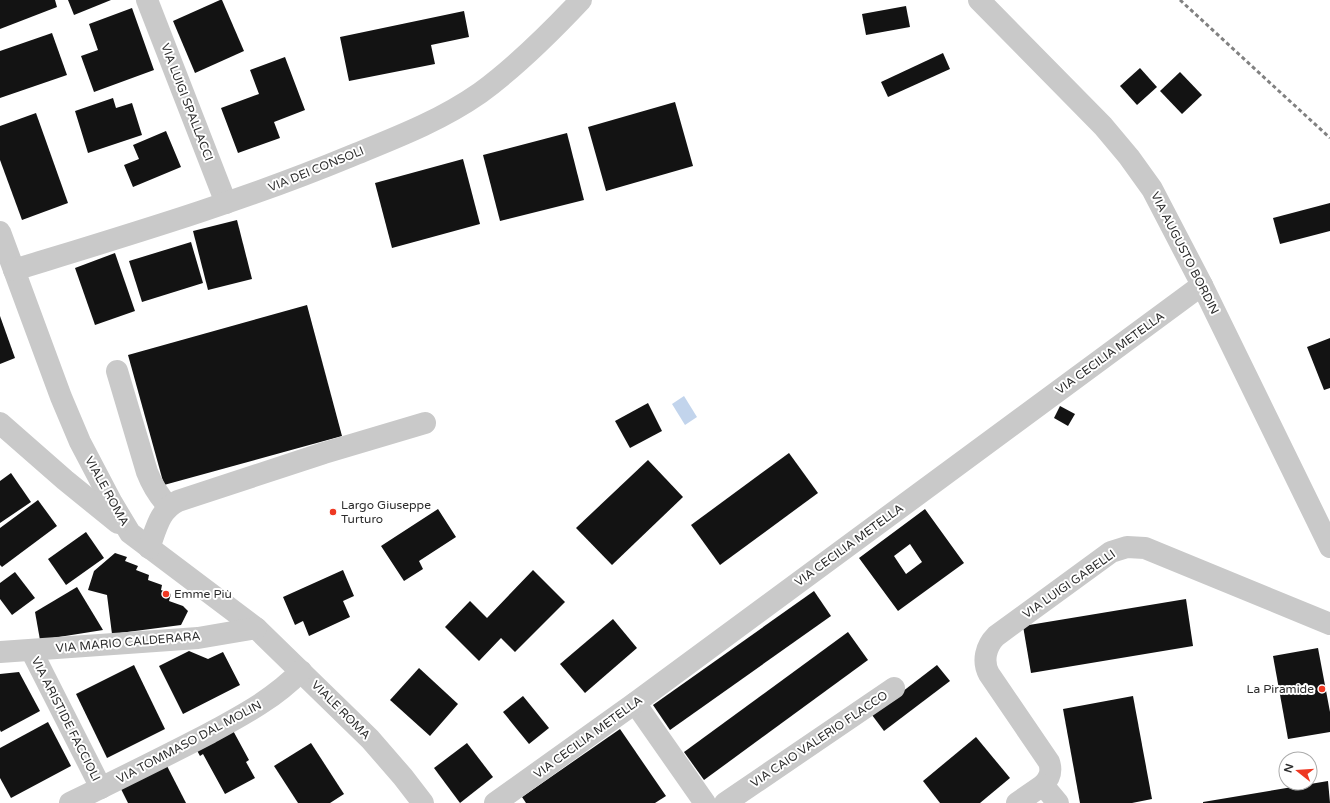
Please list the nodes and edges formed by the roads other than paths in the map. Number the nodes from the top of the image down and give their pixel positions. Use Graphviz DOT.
graph roads {
  1 [pos="147,0"];
  2 [pos="581,0"];
  3 [pos="979,0"];
  4 [pos="226,203"];
  5 [pos="0,232"];
  6 [pos="14,270"];
  7 [pos="1202,285"];
  8 [pos="117,371"];
  9 [pos="0,423"];
  10 [pos="425,423"];
  11 [pos="168,506"];
  12 [pos="130,533"];
  13 [pos="1330,547"];
  14 [pos="149,548"];
  15 [pos="1330,624"];
  16 [pos="256,628"];
  17 [pos="31,650"];
  18 [pos="0,652"];
  19 [pos="301,671"];
  20 [pos="894,688"];
  21 [pos="635,703"];
  22 [pos="1044,785"];
  23 [pos="101,788"];
  24 [pos="70,803"];
  25 [pos="423,803"];
  26 [pos="495,803"];
  27 [pos="705,803"];
  28 [pos="725,803"];
  29 [pos="1017,803"];
  30 [pos="1058,803"];
  1 -- 4 [label="street, VIA LUIGI SPALLACCI"];
  2 -- 4 [label="street, VIA DEI CONSOLI"];
  3 -- 7 [label="street, VIA AUGUSTO BORDIN"];
  4 -- 6 [label="street, VIA DEI CONSOLI"];
  5 -- 6 [label="street, VIALE ROMA"];
  6 -- 12 [label="street, VIALE ROMA"];
  7 -- 13 [label="street, VIA AUGUSTO BORDIN"];
  7 -- 21 [label="street, VIA CECILIA METELLA"];
  8 -- 11 [label="street"];
  9 -- 12 [label="street"];
  10 -- 11 [label="street"];
  11 -- 14 [label="street"];
  12 -- 14 [label="street, VIALE ROMA"];
  14 -- 16 [label="street, VIALE ROMA"];
  15 -- 22 [label="street, VIA LUIGI GABELLI"];
  16 -- 17 [label="street, VIA MARIO CALDERARA"];
  16 -- 19 [label="street, VIALE ROMA"];
  17 -- 18 [label="street, VIA MARIO CALDERARA"];
  17 -- 23 [label="street, VIA ARISTIDE FACCIOLI"];
  19 -- 23 [label="street, VIA TOMMASO DAL MOLIN"];
  19 -- 25 [label="street, VIALE ROMA"];
  20 -- 28 [label="street, VIA CAIO VALERIO FLACCO"];
  21 -- 26 [label="street, VIA CECILIA METELLA"];
  21 -- 27 [label="street"];
  22 -- 29 [label="street"];
  22 -- 30 [label="street"];
  23 -- 24 [label="street, VIA TOMMASO DAL MOLIN"];
}
